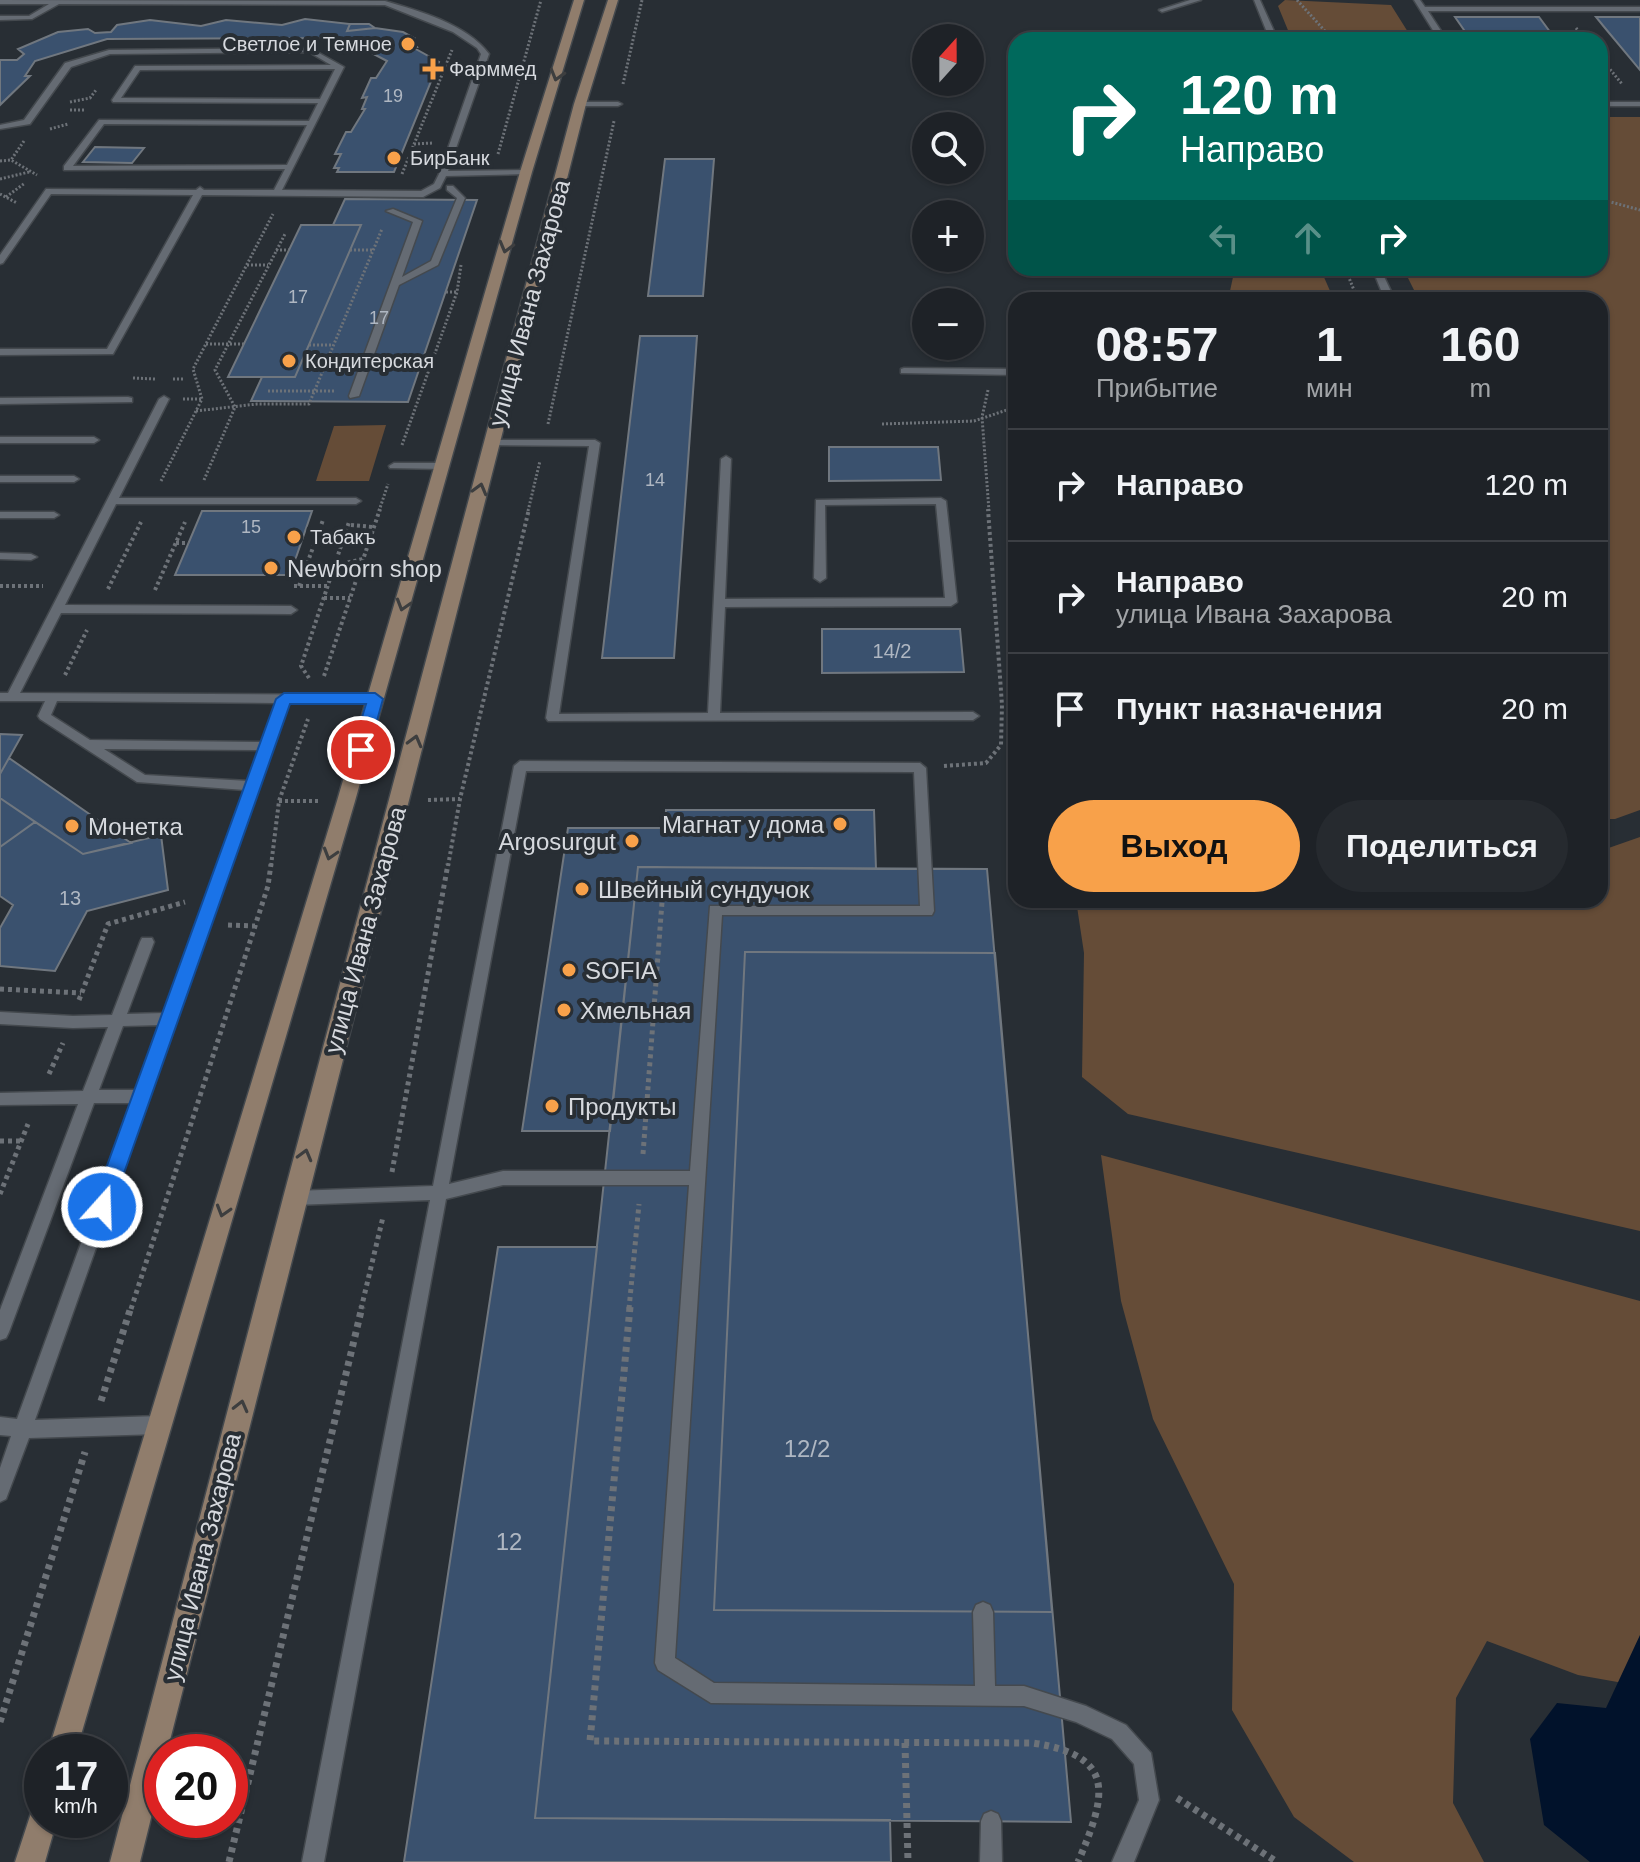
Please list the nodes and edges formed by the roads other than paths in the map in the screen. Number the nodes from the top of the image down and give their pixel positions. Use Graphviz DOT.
graph roads {
  1 [pos="579,0"];
  2 [pos="613,0"];
  3 [pos="1198,0"];
  4 [pos="1257,0"];
  5 [pos="1417,0"];
  6 [pos="153,1"];
  7 [pos="211,1"];
  8 [pos="0,2"];
  9 [pos="58,2"];
  10 [pos="1423,9"];
  11 [pos="1640,9"];
  12 [pos="1162,10"];
  13 [pos="0,18"];
  14 [pos="1271,32"];
  15 [pos="1438,32"];
  16 [pos="340,67"];
  17 [pos="322,101"];
  18 [pos="580,104"];
  19 [pos="618,104"];
  20 [pos="1608,104"];
  21 [pos="1640,104"];
  22 [pos="311,123"];
  23 [pos="0,127"];
  24 [pos="290,167"];
  25 [pos="526,172"];
  26 [pos="463,173"];
  27 [pos="443,174"];
  28 [pos="450,188"];
  29 [pos="200,190"];
  30 [pos="282,192"];
  31 [pos="446,200"];
  32 [pos="390,211"];
  33 [pos="0,261"];
  34 [pos="397,283"];
  35 [pos="0,352"];
  36 [pos="904,371"];
  37 [pos="1008,372"];
  38 [pos="355,393"];
  39 [pos="164,399"];
  40 [pos="128,400"];
  41 [pos="1,403"];
  42 [pos="0,440"];
  43 [pos="94,440"];
  44 [pos="492,443"];
  45 [pos="726,459"];
  46 [pos="394,466"];
  47 [pos="444,466"];
  48 [pos="0,479"];
  49 [pos="74,479"];
  50 [pos="112,501"];
  51 [pos="356,501"];
  52 [pos="0,515"];
  53 [pos="54,515"];
  54 [pos="0,556"];
  55 [pos="31,557"];
  56 [pos="820,578"];
  57 [pos="720,603"];
  58 [pos="57,609"];
  59 [pos="291,610"];
  60 [pos="56,692"];
  61 [pos="6,697"];
  62 [pos="284,699"];
  63 [pos="375,699"];
  64 [pos="973,716"];
  65 [pos="714,717"];
  66 [pos="86,744"];
  67 [pos="266,746"];
  68 [pos="253,786"];
  69 [pos="147,942"];
  70 [pos="0,1018"];
  71 [pos="169,1019"];
  72 [pos="117,1021"];
  73 [pos="142,1096"];
  74 [pos="88,1098"];
  75 [pos="0,1099"];
  76 [pos="697,1178"];
  77 [pos="440,1193"];
  78 [pos="294,1198"];
  79 [pos="0,1332"];
  80 [pos="159,1425"];
  81 [pos="0,1426"];
  82 [pos="23,1429"];
  83 [pos="0,1493"];
  84 [pos="983,1612"];
  85 [pos="985,1696"];
  86 [pos="67,1734"];
  87 [pos="991,1821"];
  88 [pos="37,1838"];
  89 [pos="30,1862"];
  90 [pos="125,1862"];
  91 [pos="313,1862"];
  92 [pos="991,1862"];
  93 [pos="1123,1862"];
  1 -- 25 [label="main road, улица Ивана Захарова, one-way"];
  2 -- 18 [label="main road, улица Ивана Захарова"];
  3 -- 12 [label="lane"];
  4 -- 14 [label="lane"];
  5 -- 10 [label="lane"];
  6 -- 7 [label="lane"];
  6 -- 9 [label="lane"];
  7 -- 27 [label="lane"];
  8 -- 9 [label="lane"];
  9 -- 13 [label="lane"];
  10 -- 11 [label="lane"];
  10 -- 15 [label="lane"];
  16 -- 17 [label="lane"];
  16 -- 17 [label="lane"];
  16 -- 23 [label="lane"];
  17 -- 22 [label="lane"];
  18 -- 19 [label="lane"];
  18 -- 44 [label="main road, улица Ивана Захарова"];
  20 -- 21 [label="lane"];
  22 -- 24 [label="lane"];
  22 -- 24 [label="lane"];
  24 -- 30 [label="lane"];
  25 -- 26 [label="lane"];
  25 -- 47 [label="main road, улица Ивана Захарова, one-way"];
  26 -- 27 [label="lane"];
  26 -- 28 [label="lane"];
  27 -- 30 [label="lane"];
  28 -- 31 [label="lane"];
  28 -- 34 [label="lane"];
  29 -- 30 [label="lane"];
  29 -- 33 [label="lane"];
  29 -- 35 [label="lane"];
  32 -- 34 [label="lane"];
  34 -- 38 [label="lane"];
  36 -- 37 [label="lane"];
  39 -- 50 [label="lane"];
  40 -- 41 [label="lane"];
  42 -- 43 [label="lane"];
  44 -- 65 [label="lane"];
  78 -- 44 [label="main road, улица Ивана Захарова, one-way"];
  45 -- 57 [label="lane"];
  46 -- 47 [label="lane"];
  47 -- 63 [label="main road, улица Ивана Захарова, one-way"];
  48 -- 49 [label="lane"];
  50 -- 51 [label="lane"];
  50 -- 58 [label="lane"];
  52 -- 53 [label="lane"];
  54 -- 55 [label="lane"];
  56 -- 57 [label="lane"];
  57 -- 65 [label="lane"];
  58 -- 59 [label="lane"];
  58 -- 61 [label="lane"];
  60 -- 61 [label="lane"];
  60 -- 62 [label="lane"];
  60 -- 66 [label="lane"];
  62 -- 63 [label="lane"];
  62 -- 67 [label="lane"];
  63 -- 80 [label="main road, улица Ивана Захарова, one-way"];
  64 -- 65 [label="lane"];
  66 -- 67 [label="lane"];
  66 -- 68 [label="lane"];
  67 -- 68 [label="lane"];
  68 -- 71 [label="lane"];
  69 -- 72 [label="lane"];
  70 -- 72 [label="lane"];
  71 -- 72 [label="lane"];
  71 -- 73 [label="lane"];
  72 -- 74 [label="lane"];
  73 -- 74 [label="lane"];
  73 -- 82 [label="lane"];
  74 -- 75 [label="lane"];
  74 -- 79 [label="lane"];
  76 -- 77 [label="lane"];
  76 -- 77 [label="lane"];
  76 -- 85 [label="lane"];
  77 -- 78 [label="lane"];
  77 -- 91 [label="lane"];
  90 -- 78 [label="main road, улица Ивана Захарова, one-way"];
  80 -- 82 [label="lane"];
  80 -- 86 [label="main road, улица Ивана Захарова"];
  81 -- 82 [label="lane"];
  82 -- 83 [label="lane"];
  84 -- 85 [label="lane"];
  85 -- 93 [label="lane"];
  87 -- 92 [label="lane"];
  88 -- 89 [label="main road"];
}
